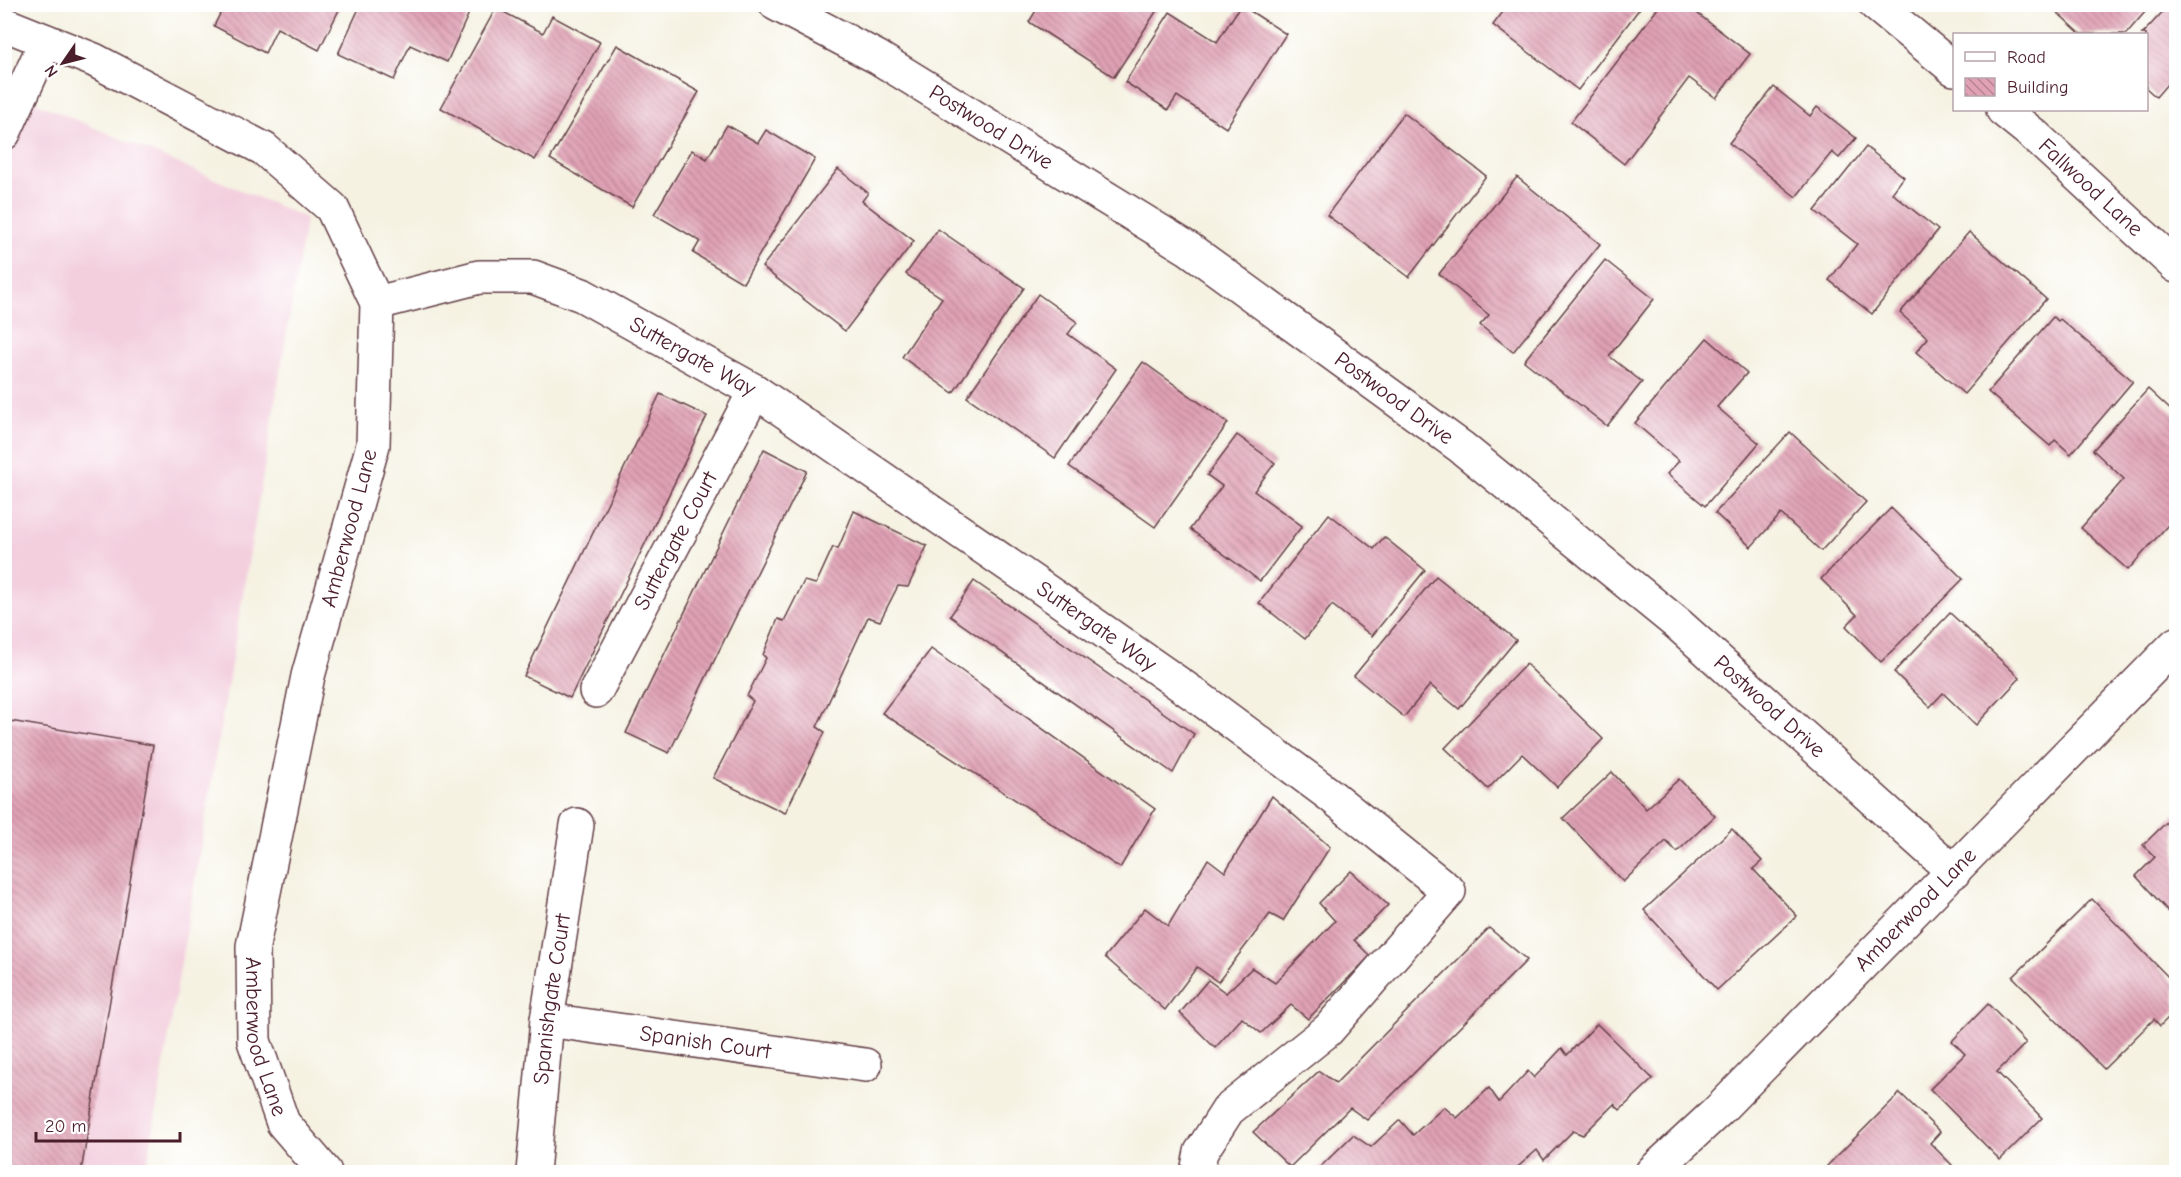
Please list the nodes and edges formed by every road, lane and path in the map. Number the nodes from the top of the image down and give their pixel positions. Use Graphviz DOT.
graph roads {
  1 [pos="776,4"];
  2 [pos="1875,4"];
  3 [pos="4,24"];
  4 [pos="46,41"];
  5 [pos="1953,68"];
  6 [pos="2004,111"];
  7 [pos="4,133"];
  8 [pos="2176,266"];
  9 [pos="377,303"];
  10 [pos="754,391"];
  11 [pos="2176,644"];
  12 [pos="596,691"];
  13 [pos="577,825"];
  14 [pos="1954,872"];
  15 [pos="547,1020"];
  16 [pos="865,1065"];
  17 [pos="324,1173"];
  18 [pos="533,1173"];
  19 [pos="1197,1173"];
  20 [pos="1652,1173"];
  1 -- 14 [label="street, Postwood Drive"];
  2 -- 5 [label="street"];
  3 -- 4 [label="street, Amberwood Lane"];
  4 -- 7 [label="street"];
  4 -- 9 [label="street, Amberwood Lane"];
  6 -- 8 [label="street, Fallwood Lane"];
  9 -- 10 [label="street, Suttergate Way"];
  9 -- 17 [label="street, Amberwood Lane"];
  10 -- 12 [label="street, Suttergate Court"];
  10 -- 19 [label="street, Suttergate Way"];
  11 -- 14 [label="street, Amberwood Lane"];
  13 -- 15 [label="street, Spanishgate Court"];
  14 -- 20 [label="street, Amberwood Lane"];
  15 -- 16 [label="street, Spanish Court"];
  15 -- 18 [label="street, Spanishgate Court"];
}
